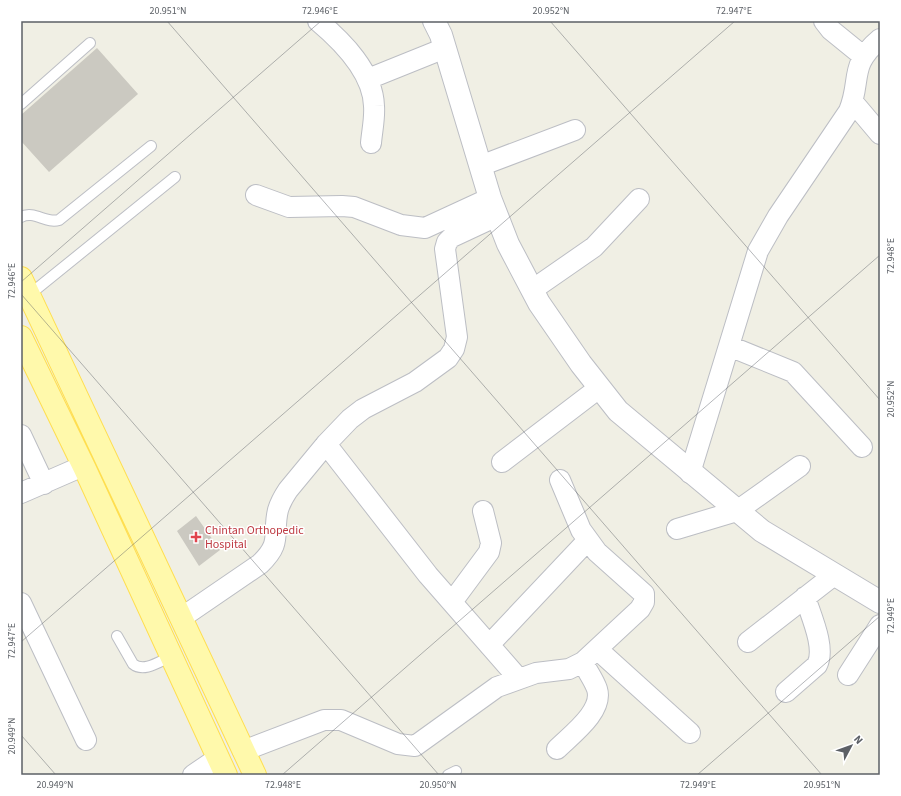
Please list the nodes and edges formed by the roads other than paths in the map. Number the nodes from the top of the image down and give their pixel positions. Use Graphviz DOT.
graph roads {
  1 [pos="318,21"];
  2 [pos="434,21"];
  3 [pos="824,21"];
  4 [pos="880,40"];
  5 [pos="90,43"];
  6 [pos="445,48"];
  7 [pos="863,56"];
  8 [pos="368,79"];
  9 [pos="853,102"];
  10 [pos="21,104"];
  11 [pos="575,130"];
  12 [pos="880,134"];
  13 [pos="371,143"];
  14 [pos="151,146"];
  15 [pos="480,166"];
  16 [pos="175,177"];
  17 [pos="256,195"];
  18 [pos="639,199"];
  19 [pos="494,207"];
  20 [pos="21,217"];
  21 [pos="25,286"];
  22 [pos="532,290"];
  23 [pos="21,337"];
  24 [pos="729,346"];
  25 [pos="599,388"];
  26 [pos="21,435"];
  27 [pos="326,444"];
  28 [pos="862,447"];
  29 [pos="502,462"];
  30 [pos="83,466"];
  31 [pos="800,466"];
  32 [pos="690,473"];
  33 [pos="560,480"];
  34 [pos="44,484"];
  35 [pos="21,493"];
  36 [pos="483,511"];
  37 [pos="737,511"];
  38 [pos="677,529"];
  39 [pos="588,540"];
  40 [pos="834,575"];
  41 [pos="805,597"];
  42 [pos="452,602"];
  43 [pos="880,602"];
  44 [pos="21,603"];
  45 [pos="181,618"];
  46 [pos="880,626"];
  47 [pos="117,636"];
  48 [pos="748,642"];
  49 [pos="489,645"];
  50 [pos="598,649"];
  51 [pos="172,656"];
  52 [pos="583,662"];
  53 [pos="848,676"];
  54 [pos="519,679"];
  55 [pos="786,692"];
  56 [pos="690,733"];
  57 [pos="86,740"];
  58 [pos="558,748"];
  59 [pos="243,751"];
  60 [pos="222,766"];
  61 [pos="193,775"];
  62 [pos="255,775"];
  1 -- 8 [label="street"];
  2 -- 6 [label="street"];
  3 -- 7 [label="street"];
  4 -- 7 [label="street"];
  5 -- 10 [label="lane"];
  6 -- 8 [label="street"];
  6 -- 15 [label="street"];
  7 -- 9 [label="street"];
  8 -- 13 [label="street"];
  9 -- 12 [label="street"];
  9 -- 24 [label="street"];
  11 -- 15 [label="street"];
  14 -- 20 [label="lane"];
  15 -- 19 [label="street"];
  16 -- 21 [label="lane"];
  17 -- 19 [label="street"];
  18 -- 22 [label="street"];
  19 -- 22 [label="street"];
  19 -- 27 [label="street"];
  21 -- 45 [label="main road"];
  22 -- 25 [label="street"];
  23 -- 30 [label="main road"];
  24 -- 28 [label="street"];
  24 -- 32 [label="street"];
  25 -- 29 [label="street"];
  25 -- 32 [label="street"];
  26 -- 34 [label="street"];
  27 -- 42 [label="street"];
  27 -- 45 [label="street"];
  30 -- 34 [label="street"];
  30 -- 51 [label="main road"];
  31 -- 37 [label="street"];
  32 -- 37 [label="street"];
  33 -- 39 [label="street"];
  34 -- 35 [label="street"];
  36 -- 42 [label="street"];
  37 -- 38 [label="street"];
  37 -- 40 [label="street"];
  39 -- 49 [label="street"];
  39 -- 50 [label="street"];
  40 -- 41 [label="street"];
  40 -- 43 [label="street"];
  41 -- 48 [label="street"];
  41 -- 55 [label="street"];
  42 -- 49 [label="street"];
  44 -- 57 [label="street"];
  45 -- 59 [label="main road"];
  46 -- 53 [label="street"];
  47 -- 51 [label="lane"];
  49 -- 54 [label="street"];
  50 -- 52 [label="street"];
  50 -- 56 [label="street"];
  51 -- 60 [label="main road"];
  52 -- 54 [label="street"];
  52 -- 58 [label="street"];
  54 -- 59 [label="street"];
  59 -- 62 [label="main road"];
  60 -- 61 [label="street"];
}
